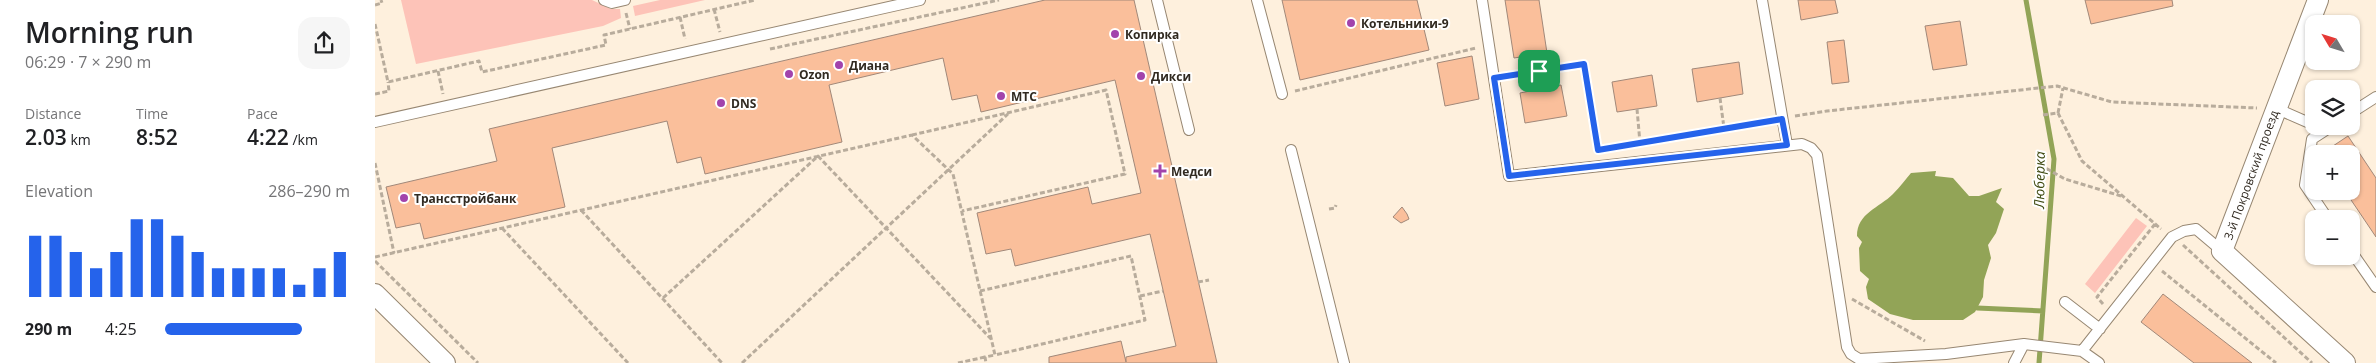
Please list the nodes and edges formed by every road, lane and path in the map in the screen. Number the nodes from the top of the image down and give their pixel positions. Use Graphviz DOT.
graph roads {
  1 [pos="381,0"];
  2 [pos="604,0"];
  3 [pos="625,0"];
  4 [pos="755,0"];
  5 [pos="920,0"];
  6 [pos="1157,0"];
  7 [pos="1257,0"];
  8 [pos="1482,0"];
  9 [pos="1762,0"];
  10 [pos="2318,0"];
  11 [pos="375,5"];
  12 [pos="375,24"];
  13 [pos="1489,45"];
  14 [pos="1494,78"];
  15 [pos="388,82"];
  16 [pos="2063,88"];
  17 [pos="375,94"];
  18 [pos="1282,94"];
  19 [pos="2376,97"];
  20 [pos="1720,98"];
  21 [pos="2276,106"];
  22 [pos="2360,107"];
  23 [pos="1637,109"];
  24 [pos="1010,112"];
  25 [pos="2058,113"];
  26 [pos="2043,115"];
  27 [pos="1782,119"];
  28 [pos="2305,119"];
  29 [pos="375,122"];
  30 [pos="1724,128"];
  31 [pos="1189,130"];
  32 [pos="912,135"];
  33 [pos="2315,135"];
  34 [pos="1640,143"];
  35 [pos="1787,145"];
  36 [pos="1291,150"];
  37 [pos="818,156"];
  38 [pos="375,163"];
  39 [pos="2040,165"];
  40 [pos="950,171"];
  41 [pos="2122,197"];
  42 [pos="1336,205"];
  43 [pos="1329,209"];
  44 [pos="581,210"];
  45 [pos="2322,210"];
  46 [pos="962,211"];
  47 [pos="2155,224"];
  48 [pos="502,228"];
  49 [pos="886,229"];
  50 [pos="2172,238"];
  51 [pos="2177,251"];
  52 [pos="2222,252"];
  53 [pos="394,253"];
  54 [pos="375,257"];
  55 [pos="375,261"];
  56 [pos="2360,264"];
  57 [pos="2167,265"];
  58 [pos="1209,280"];
  59 [pos="1198,282"];
  60 [pos="2376,287"];
  61 [pos="1163,290"];
  62 [pos="980,291"];
  63 [pos="1839,292"];
  64 [pos="375,294"];
  65 [pos="1140,296"];
  66 [pos="663,298"];
  67 [pos="2065,302"];
  68 [pos="2111,314"];
  69 [pos="2100,329"];
  70 [pos="992,341"];
  71 [pos="2026,344"];
  72 [pos="2082,351"];
  73 [pos="1946,354"];
  74 [pos="995,355"];
  75 [pos="985,358"];
  76 [pos="1850,359"];
  77 [pos="445,363"];
  78 [pos="478,363"];
  79 [pos="628,363"];
  80 [pos="722,363"];
  81 [pos="742,363"];
  82 [pos="958,363"];
  83 [pos="986,363"];
  84 [pos="1344,363"];
  85 [pos="2014,363"];
  86 [pos="2081,363"];
  87 [pos="2099,363"];
  88 [pos="2276,363"];
  89 [pos="2312,363"];
  90 [pos="2345,363"];
  1 -- 11 [label="path"];
  2 -- 3 [label="lane"];
  4 -- 15 [label="path"];
  5 -- 29 [label="lane"];
  6 -- 31 [label="lane"];
  7 -- 18 [label="lane"];
  8 -- 13 [label="lane"];
  9 -- 27 [label="lane"];
  10 -- 21 [label="street, 3-й Покровский проезд"];
  12 -- 15 [label="path"];
  13 -- 14 [label="lane"];
  13 -- 18 [label="path"];
  14 -- 34 [label="path"];
  14 -- 35 [label="lane"];
  15 -- 17 [label="path"];
  16 -- 21 [label="path"];
  16 -- 25 [label="path"];
  16 -- 27 [label="path"];
  19 -- 22 [label="lane"];
  20 -- 30 [label="path"];
  21 -- 28 [label="lane"];
  21 -- 52 [label="street, 3-й Покровский проезд"];
  23 -- 34 [label="path"];
  24 -- 32 [label="path"];
  24 -- 40 [label="path"];
  24 -- 46 [label="path"];
  25 -- 26 [label="path"];
  25 -- 41 [label="path"];
  27 -- 30 [label="path"];
  27 -- 35 [label="lane"];
  30 -- 34 [label="path"];
  32 -- 37 [label="path"];
  32 -- 40 [label="path"];
  33 -- 45 [label="lane"];
  35 -- 63 [label="lane"];
  36 -- 84 [label="lane"];
  37 -- 44 [label="path"];
  37 -- 49 [label="path"];
  37 -- 66 [label="path"];
  38 -- 53 [label="path"];
  39 -- 41 [label="path"];
  40 -- 46 [label="path"];
  40 -- 49 [label="path"];
  41 -- 47 [label="path"];
  42 -- 43 [label="path"];
  44 -- 48 [label="path"];
  44 -- 66 [label="path"];
  46 -- 62 [label="path"];
  47 -- 50 [label="path"];
  47 -- 68 [label="path"];
  48 -- 53 [label="path"];
  48 -- 79 [label="path"];
  49 -- 70 [label="path"];
  49 -- 81 [label="path"];
  50 -- 52 [label="lane"];
  50 -- 68 [label="lane"];
  51 -- 89 [label="path"];
  52 -- 90 [label="street, 3-й Покровский проезд"];
  53 -- 54 [label="path"];
  55 -- 78 [label="path"];
  56 -- 60 [label="lane"];
  57 -- 88 [label="path"];
  58 -- 59 [label="path"];
  61 -- 65 [label="path"];
  62 -- 65 [label="path"];
  62 -- 70 [label="path"];
  63 -- 73 [label="path"];
  63 -- 76 [label="lane"];
  64 -- 77 [label="street"];
  65 -- 74 [label="path"];
  66 -- 80 [label="path"];
  67 -- 69 [label="lane"];
  68 -- 69 [label="lane"];
  69 -- 72 [label="lane"];
  70 -- 74 [label="path"];
  71 -- 72 [label="lane"];
  71 -- 73 [label="lane"];
  71 -- 85 [label="lane"];
  72 -- 86 [label="lane"];
  72 -- 87 [label="lane"];
  73 -- 76 [label="lane"];
  74 -- 75 [label="path"];
  75 -- 82 [label="path"];
  75 -- 83 [label="path"];
}
